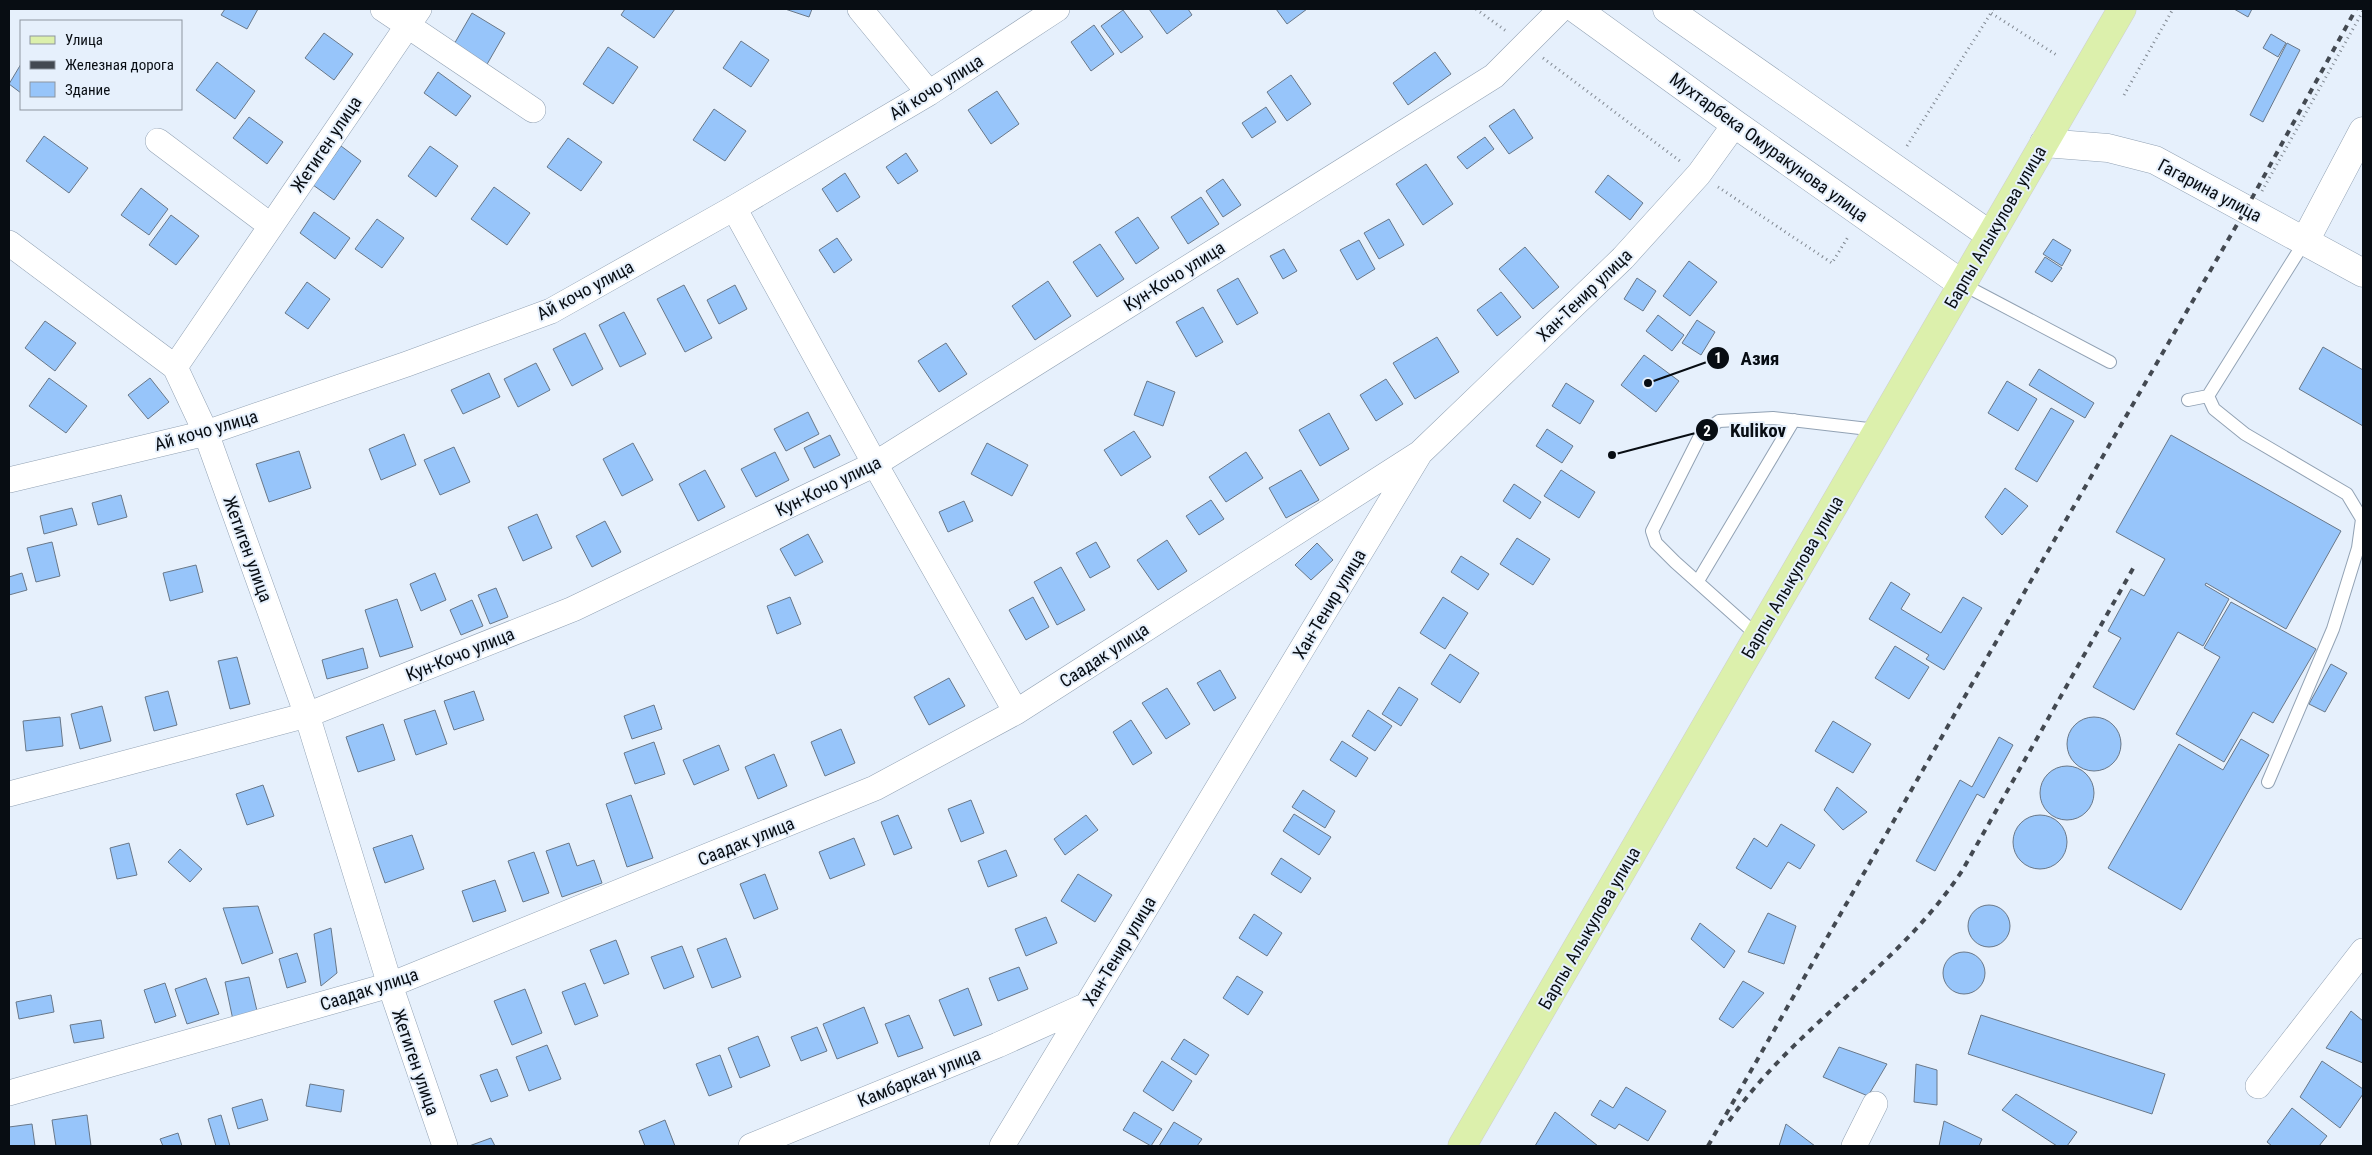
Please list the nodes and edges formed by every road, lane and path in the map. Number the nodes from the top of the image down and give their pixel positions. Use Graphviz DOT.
graph roads {
  1 [pos="383,9"];
  2 [pos="860,9"];
  3 [pos="1057,9"];
  4 [pos="1476,9"];
  5 [pos="1561,9"];
  6 [pos="1576,9"];
  7 [pos="1667,9"];
  8 [pos="1993,9"];
  9 [pos="2122,9"];
  10 [pos="2173,9"];
  11 [pos="2363,11"];
  12 [pos="1991,13"];
  13 [pos="414,17"];
  14 [pos="1526,45"];
  15 [pos="2058,56"];
  16 [pos="929,93"];
  17 [pos="2124,95"];
  18 [pos="533,110"];
  19 [pos="1735,124"];
  20 [pos="2363,131"];
  21 [pos="158,141"];
  22 [pos="2044,143"];
  23 [pos="1906,148"];
  24 [pos="1699,174"];
  25 [pos="734,208"];
  26 [pos="2251,211"];
  27 [pos="271,226"];
  28 [pos="1990,235"];
  29 [pos="1848,237"];
  30 [pos="2305,241"];
  31 [pos="9,243"];
  32 [pos="2363,274"];
  33 [pos="1962,284"];
  34 [pos="2110,362"];
  35 [pos="175,367"];
  36 [pos="2208,396"];
  37 [pos="2188,400"];
  38 [pos="1794,420"];
  39 [pos="1878,430"];
  40 [pos="206,433"];
  41 [pos="1420,453"];
  42 [pos="875,464"];
  43 [pos="9,480"];
  44 [pos="1698,581"];
  45 [pos="1758,636"];
  46 [pos="1016,712"];
  47 [pos="307,715"];
  48 [pos="2268,782"];
  49 [pos="9,794"];
  50 [pos="2363,951"];
  51 [pos="390,985"];
  52 [pos="1087,1005"];
  53 [pos="2258,1086"];
  54 [pos="9,1093"];
  55 [pos="1875,1104"];
  56 [pos="445,1146"];
  57 [pos="751,1146"];
  58 [pos="1002,1146"];
  59 [pos="1462,1146"];
  60 [pos="1854,1146"];
  1 -- 13 [label="street"];
  2 -- 16 [label="street"];
  3 -- 16 [label="street, Ай кочо улица"];
  4 -- 14 [label="path"];
  5 -- 14 [label="street, Кун-Кочо улица"];
  6 -- 19 [label="main road, Мухтарбека Омуракунова улица"];
  7 -- 28 [label="main road"];
  8 -- 12 [label="path"];
  9 -- 22 [label="main road, Барпы Алыкулова улица"];
  10 -- 17 [label="path"];
  11 -- 26 [label="path"];
  12 -- 15 [label="path"];
  12 -- 23 [label="path"];
  13 -- 18 [label="street"];
  13 -- 27 [label="street, Жетиген улица"];
  14 -- 24 [label="path"];
  14 -- 42 [label="street, Кун-Кочо улица"];
  16 -- 25 [label="street, Ай кочо улица"];
  19 -- 24 [label="street, Хан-Тенир улица"];
  19 -- 33 [label="main road, Мухтарбека Омуракунова улица"];
  20 -- 30 [label="main road"];
  21 -- 27 [label="street"];
  22 -- 26 [label="main road, Гагарина улица"];
  22 -- 28 [label="main road, Барпы Алыкулова улица"];
  24 -- 29 [label="path"];
  24 -- 41 [label="street, Хан-Тенир улица"];
  25 -- 40 [label="street, Ай кочо улица"];
  25 -- 42 [label="street"];
  26 -- 30 [label="main road, Гагарина улица"];
  27 -- 35 [label="street, Жетиген улица"];
  28 -- 33 [label="main road, Барпы Алыкулова улица"];
  30 -- 32 [label="main road, Гагарина улица"];
  30 -- 36 [label="lane"];
  31 -- 35 [label="street"];
  33 -- 34 [label="lane"];
  33 -- 39 [label="main road, Барпы Алыкулова улица"];
  35 -- 40 [label="street, Жетиген улица"];
  36 -- 37 [label="lane"];
  36 -- 48 [label="lane"];
  38 -- 39 [label="lane"];
  38 -- 44 [label="lane"];
  38 -- 44 [label="lane"];
  39 -- 45 [label="main road, Барпы Алыкулова улица"];
  40 -- 43 [label="street, Ай кочо улица"];
  40 -- 47 [label="street, Жетиген улица"];
  41 -- 46 [label="street, Саадак улица"];
  41 -- 52 [label="street, Хан-Тенир улица"];
  42 -- 46 [label="street"];
  42 -- 47 [label="street, Кун-Кочо улица"];
  44 -- 45 [label="lane"];
  45 -- 59 [label="main road, Барпы Алыкулова улица"];
  46 -- 51 [label="street, Саадак улица"];
  47 -- 49 [label="street, Кун-Кочо улица"];
  47 -- 51 [label="street, Жетиген улица"];
  50 -- 53 [label="street"];
  51 -- 54 [label="street, Саадак улица"];
  51 -- 56 [label="street, Жетиген улица"];
  52 -- 57 [label="street, Камбаркан улица"];
  52 -- 58 [label="street, Хан-Тенир улица"];
  55 -- 60 [label="street"];
}
